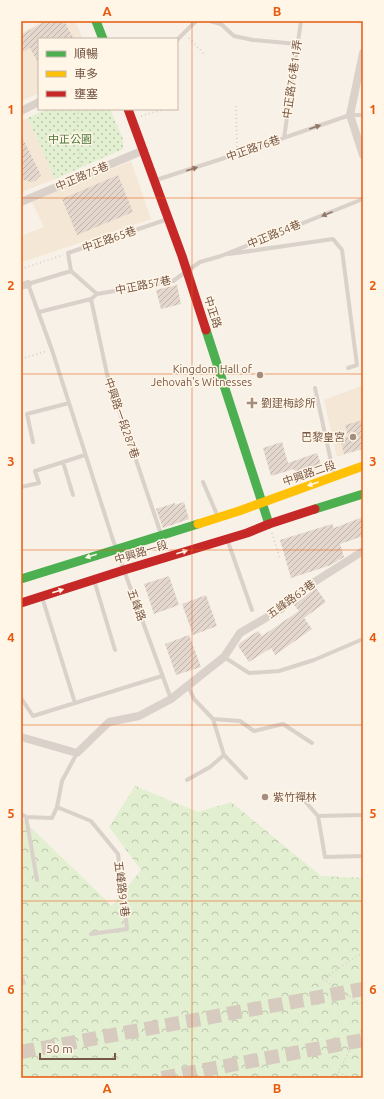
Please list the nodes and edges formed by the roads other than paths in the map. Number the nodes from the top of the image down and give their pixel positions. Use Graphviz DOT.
graph roads {
  1 [pos="96,21"];
  2 [pos="196,21"];
  3 [pos="210,21"];
  4 [pos="300,21"];
  5 [pos="222,23"];
  6 [pos="103,38"];
  7 [pos="178,39"];
  8 [pos="297,44"];
  9 [pos="363,57"];
  10 [pos="38,102"];
  11 [pos="128,110"];
  12 [pos="21,111"];
  13 [pos="350,115"];
  14 [pos="363,115"];
  15 [pos="284,138"];
  16 [pos="144,150"];
  17 [pos="363,155"];
  18 [pos="155,181"];
  19 [pos="363,199"];
  20 [pos="21,202"];
  21 [pos="168,219"];
  22 [pos="221,256"];
  23 [pos="187,271"];
  24 [pos="71,272"];
  25 [pos="25,285"];
  26 [pos="97,294"];
  27 [pos="91,299"];
  28 [pos="39,312"];
  29 [pos="348,368"];
  30 [pos="314,388"];
  31 [pos="69,403"];
  32 [pos="32,442"];
  33 [pos="85,455"];
  34 [pos="63,462"];
  35 [pos="363,466"];
  36 [pos="334,477"];
  37 [pos="203,482"];
  38 [pos="21,487"];
  39 [pos="363,494"];
  40 [pos="73,495"];
  41 [pos="262,502"];
  42 [pos="218,517"];
  43 [pos="269,524"];
  44 [pos="161,535"];
  45 [pos="227,539"];
  46 [pos="116,549"];
  47 [pos="363,551"];
  48 [pos="124,570"];
  49 [pos="21,579"];
  50 [pos="94,579"];
  51 [pos="42,596"];
  52 [pos="21,603"];
  53 [pos="252,610"];
  54 [pos="363,639"];
  55 [pos="115,650"];
  56 [pos="224,658"];
  57 [pos="162,676"];
  58 [pos="188,686"];
  59 [pos="21,698"];
  60 [pos="171,699"];
  61 [pos="75,703"];
  62 [pos="213,719"];
  63 [pos="21,737"];
  64 [pos="312,744"];
  65 [pos="77,753"];
  66 [pos="224,755"];
  67 [pos="246,778"];
  68 [pos="187,780"];
  69 [pos="303,799"];
  70 [pos="57,807"];
  71 [pos="21,814"];
  72 [pos="363,815"];
  73 [pos="26,816"];
  74 [pos="318,816"];
  75 [pos="363,856"];
  76 [pos="37,880"];
  77 [pos="91,934"];
  78 [pos="21,976"];
  79 [pos="24,983"];
  1 -- 6 [label="street"];
  2 -- 7 [label="lane"];
  3 -- 5 [label="lane"];
  4 -- 8 [label="lane, 中正路76巷11弄"];
  5 -- 8 [label="lane"];
  8 -- 15 [label="lane, 中正路76巷11弄"];
  9 -- 13 [label="street"];
  10 -- 12 [label="street"];
  11 -- 16 [label="street, 中正路"];
  13 -- 14 [label="lane, 中正路76巷"];
  15 -- 13 [label="lane, 中正路76巷, one-way"];
  13 -- 17 [label="street"];
  18 -- 15 [label="lane, 中正路76巷, one-way"];
  16 -- 18 [label="street, 中正路"];
  16 -- 20 [label="street, 中正路75巷"];
  18 -- 21 [label="street, 中正路"];
  19 -- 22 [label="lane, 中正路54巷, one-way"];
  21 -- 23 [label="street, 中正路"];
  21 -- 24 [label="lane, 中正路65巷"];
  22 -- 23 [label="lane, 中正路54巷"];
  22 -- 29 [label="lane"];
  23 -- 26 [label="lane, 中正路57巷"];
  23 -- 41 [label="street, 中正路"];
  24 -- 25 [label="lane"];
  24 -- 26 [label="lane"];
  25 -- 28 [label="lane, 五峰路"];
  26 -- 27 [label="lane"];
  27 -- 28 [label="lane"];
  27 -- 44 [label="lane, 中興路一段287巷"];
  28 -- 31 [label="lane, 五峰路"];
  30 -- 36 [label="lane"];
  31 -- 32 [label="lane"];
  31 -- 33 [label="lane, 五峰路"];
  33 -- 34 [label="lane"];
  33 -- 46 [label="lane, 五峰路"];
  34 -- 38 [label="lane"];
  34 -- 40 [label="lane"];
  35 -- 36 [label="street, 中興路二段"];
  36 -- 41 [label="street, 中興路二段, one-way"];
  37 -- 42 [label="lane"];
  39 -- 43 [label="street"];
  41 -- 42 [label="street, 中興路一段"];
  41 -- 43 [label="street, 中正路"];
  42 -- 44 [label="street, 中興路一段"];
  43 -- 45 [label="street, 中興路一段"];
  44 -- 46 [label="street, 中興路一段"];
  48 -- 45 [label="street, 中興路一段, one-way"];
  45 -- 53 [label="lane"];
  46 -- 48 [label="lane, 五峰路"];
  46 -- 49 [label="street, 中興路一段, one-way"];
  47 -- 56 [label="street, 五峰路63巷"];
  48 -- 50 [label="street, 中興路一段"];
  48 -- 57 [label="lane, 五峰路"];
  51 -- 50 [label="street, 中興路一段, one-way"];
  50 -- 55 [label="lane"];
  51 -- 52 [label="street, 中興路一段"];
  51 -- 61 [label="lane"];
  54 -- 56 [label="lane"];
  56 -- 58 [label="street, 五峰路63巷"];
  57 -- 60 [label="lane, 五峰路"];
  57 -- 61 [label="lane"];
  58 -- 60 [label="street, 五峰路63巷"];
  58 -- 62 [label="lane"];
  59 -- 61 [label="lane"];
  60 -- 65 [label="street"];
  62 -- 64 [label="lane"];
  62 -- 66 [label="lane"];
  63 -- 65 [label="street"];
  65 -- 70 [label="lane"];
  66 -- 67 [label="lane"];
  66 -- 68 [label="lane"];
  69 -- 74 [label="lane"];
  70 -- 73 [label="lane"];
  70 -- 77 [label="lane, 五峰路91巷"];
  71 -- 73 [label="lane"];
  72 -- 74 [label="lane"];
  73 -- 76 [label="lane"];
  74 -- 75 [label="lane"];
  78 -- 79 [label="lane"];
}
